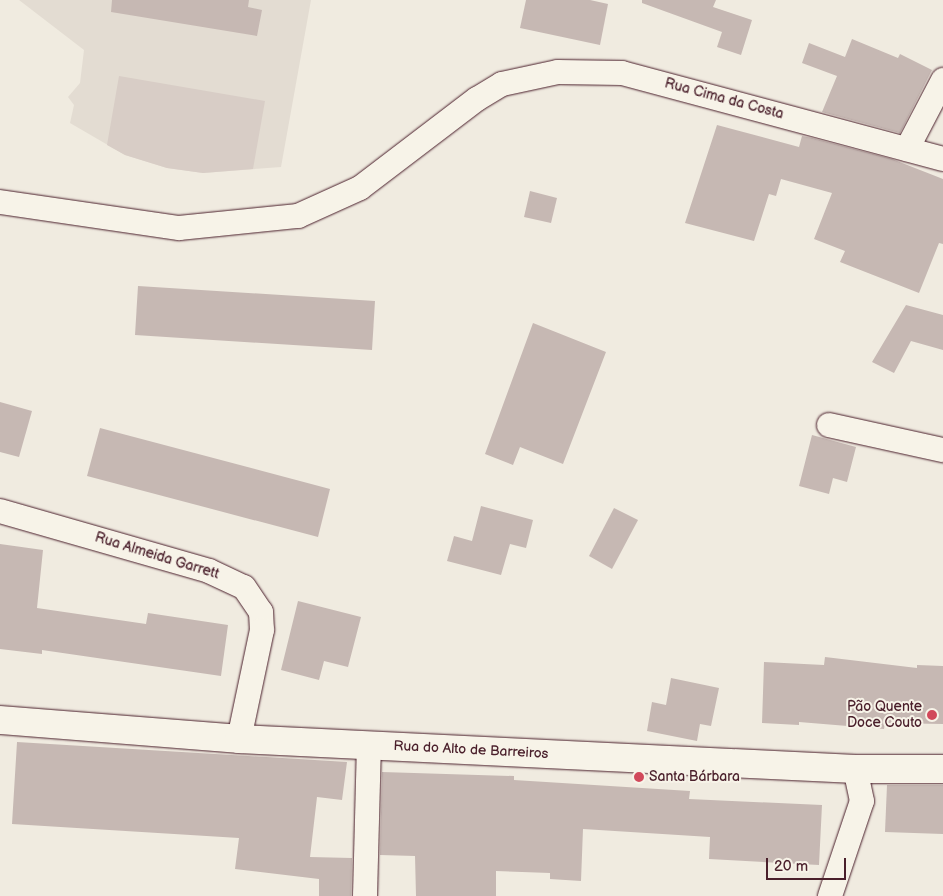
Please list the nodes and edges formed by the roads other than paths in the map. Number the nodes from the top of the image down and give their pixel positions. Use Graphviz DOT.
graph roads {
  1 [pos="943,80"];
  2 [pos="907,149"];
  3 [pos="943,159"];
  4 [pos="0,202"];
  5 [pos="829,425"];
  6 [pos="943,450"];
  7 [pos="0,511"];
  8 [pos="0,720"];
  9 [pos="239,739"];
  10 [pos="370,746"];
  11 [pos="855,769"];
  12 [pos="943,770"];
  13 [pos="365,896"];
  14 [pos="830,896"];
  1 -- 2 [label="street"];
  2 -- 3 [label="street, Rua Cima da Costa"];
  2 -- 4 [label="street, Rua Cima da Costa"];
  5 -- 6 [label="street"];
  7 -- 9 [label="street, Rua Almeida Garrett"];
  8 -- 9 [label="street, Rua do Alto de Barreiros"];
  9 -- 10 [label="street, Rua do Alto de Barreiros"];
  10 -- 11 [label="street, Rua do Alto de Barreiros"];
  10 -- 13 [label="street"];
  11 -- 12 [label="street, Rua do Alto de Barreiros"];
  11 -- 14 [label="street"];
}
